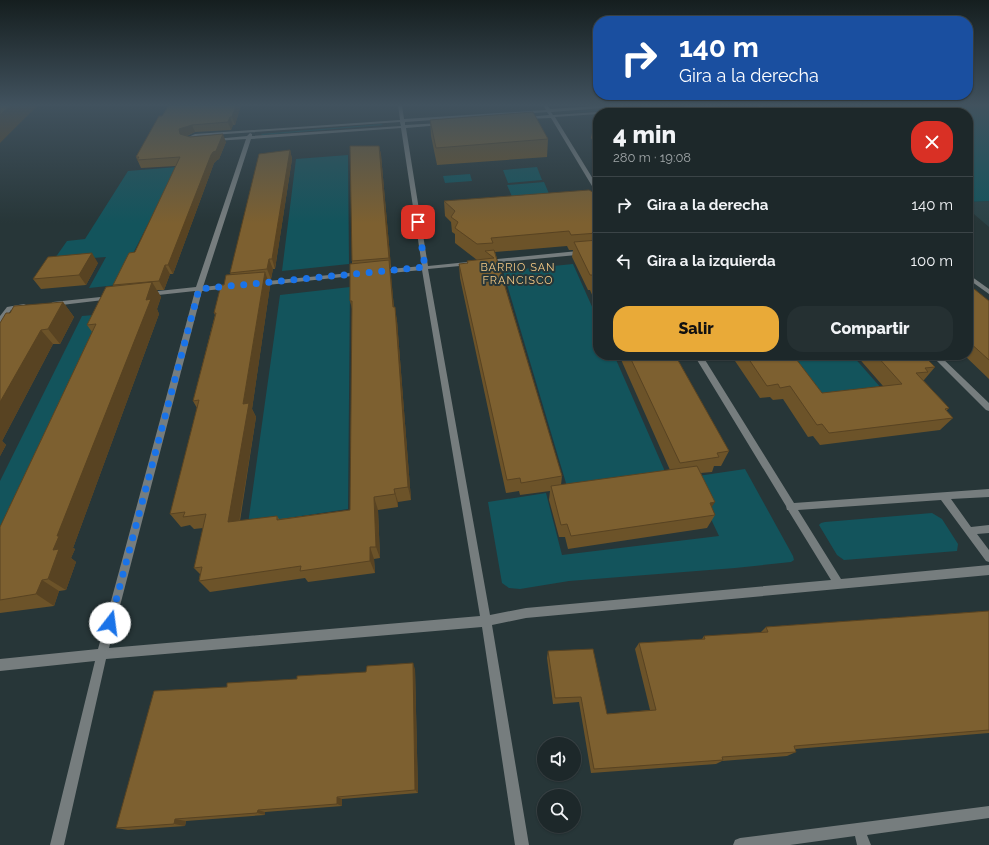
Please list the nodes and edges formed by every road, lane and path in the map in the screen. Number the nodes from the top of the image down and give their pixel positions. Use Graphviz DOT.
graph roads {
  1 [pos="247,144"];
  2 [pos="405,144"];
  3 [pos="569,144"];
  4 [pos="593,183"];
  5 [pos="593,250"];
  6 [pos="425,267"];
  7 [pos="973,280"];
  8 [pos="254,284"];
  9 [pos="238,286"];
  10 [pos="199,289"];
  11 [pos="989,292"];
  12 [pos="143,295"];
  13 [pos="119,297"];
  14 [pos="48,304"];
  15 [pos="33,306"];
  16 [pos="0,321"];
  17 [pos="701,360"];
  18 [pos="940,360"];
  19 [pos="989,408"];
  20 [pos="989,492"];
  21 [pos="943,496"];
  22 [pos="790,508"];
  23 [pos="989,529"];
  24 [pos="969,531"];
  25 [pos="989,558"];
  26 [pos="989,570"];
  27 [pos="838,583"];
  28 [pos="486,620"];
  29 [pos="102,654"];
  30 [pos="0,665"];
  31 [pos="989,812"];
  32 [pos="859,829"];
  33 [pos="57,845"];
  34 [pos="522,845"];
  35 [pos="740,845"];
  36 [pos="864,845"];
  1 -- 10 [label="street"];
  2 -- 6 [label="street"];
  3 -- 4 [label="street"];
  5 -- 6 [label="street"];
  6 -- 8 [label="street"];
  6 -- 28 [label="street"];
  7 -- 11 [label="street"];
  9 -- 10 [label="street"];
  10 -- 12 [label="street"];
  10 -- 29 [label="street"];
  13 -- 14 [label="street"];
  15 -- 16 [label="street"];
  17 -- 22 [label="street"];
  18 -- 19 [label="street"];
  20 -- 21 [label="street"];
  21 -- 22 [label="street"];
  21 -- 24 [label="street"];
  22 -- 27 [label="street"];
  23 -- 24 [label="street"];
  24 -- 25 [label="street"];
  26 -- 27 [label="street"];
  27 -- 28 [label="street"];
  28 -- 29 [label="street"];
  28 -- 34 [label="street"];
  29 -- 30 [label="street"];
  29 -- 33 [label="street"];
  31 -- 32 [label="street"];
  32 -- 35 [label="street"];
  32 -- 36 [label="street"];
}
